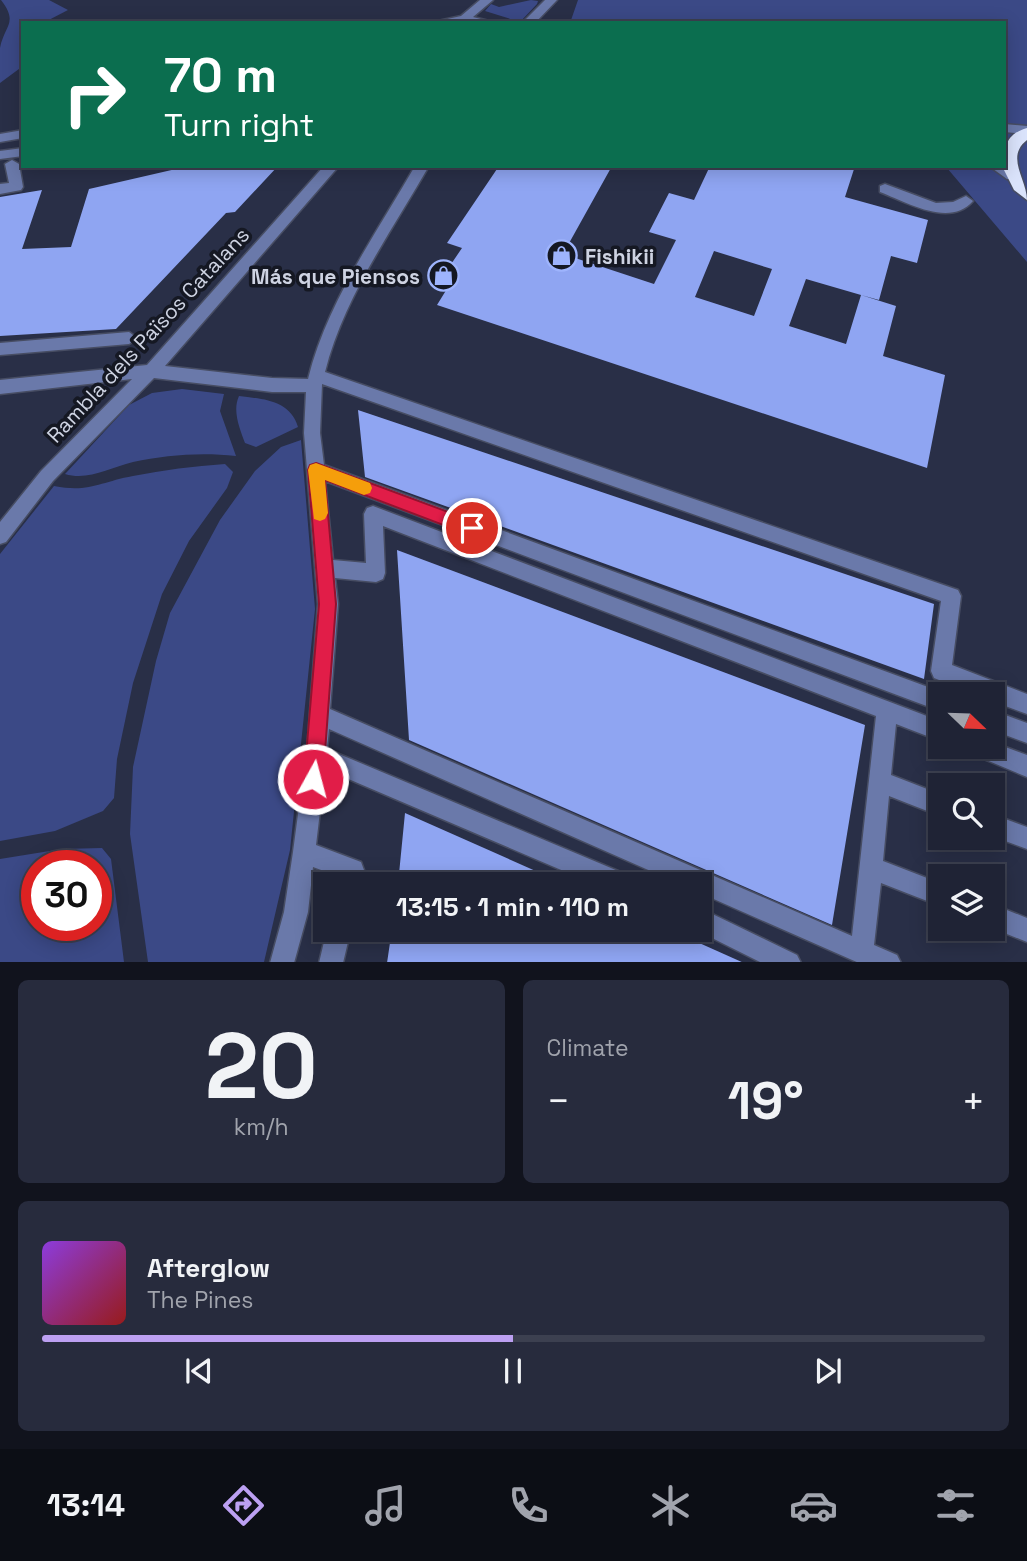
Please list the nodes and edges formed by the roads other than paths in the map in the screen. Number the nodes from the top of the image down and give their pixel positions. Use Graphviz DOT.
graph roads {
  1 [pos="487,0"];
  2 [pos="547,4"];
  3 [pos="464,19"];
  4 [pos="450,21"];
  5 [pos="478,21"];
  6 [pos="529,21"];
  7 [pos="1006,128"];
  8 [pos="1027,131"];
  9 [pos="21,135"];
  10 [pos="0,138"];
  11 [pos="6,160"];
  12 [pos="330,168"];
  13 [pos="421,168"];
  14 [pos="999,168"];
  15 [pos="1012,176"];
  16 [pos="0,188"];
  17 [pos="885,188"];
  18 [pos="1027,194"];
  19 [pos="966,201"];
  20 [pos="129,338"];
  21 [pos="0,349"];
  22 [pos="151,371"];
  23 [pos="315,381"];
  24 [pos="0,387"];
  25 [pos="316,470"];
  26 [pos="0,536"];
  27 [pos="325,568"];
  28 [pos="928,697"];
  29 [pos="1027,704"];
  30 [pos="887,710"];
  31 [pos="320,715"];
  32 [pos="1005,725"];
  33 [pos="928,726"];
  34 [pos="1027,733"];
  35 [pos="316,755"];
  36 [pos="1005,757"];
  37 [pos="1027,766"];
  38 [pos="880,782"];
  39 [pos="928,800"];
  40 [pos="1005,830"];
  41 [pos="1027,838"];
  42 [pos="304,852"];
  43 [pos="870,867"];
  44 [pos="352,872"];
  45 [pos="594,872"];
  46 [pos="928,890"];
  47 [pos="1005,921"];
  48 [pos="712,926"];
  49 [pos="1027,930"];
  50 [pos="336,942"];
  51 [pos="862,952"];
  52 [pos="282,962"];
  53 [pos="331,962"];
  54 [pos="789,962"];
  55 [pos="889,962"];
  1 -- 3 [label="street"];
  2 -- 6 [label="street"];
  3 -- 4 [label="street"];
  3 -- 5 [label="street"];
  7 -- 8 [label="street"];
  8 -- 15 [label="highway"];
  9 -- 10 [label="street"];
  11 -- 16 [label="street"];
  12 -- 22 [label="street, Rambla dels Països Catalans"];
  13 -- 23 [label="street"];
  14 -- 15 [label="street"];
  15 -- 18 [label="highway"];
  17 -- 19 [label="street"];
  20 -- 21 [label="street"];
  22 -- 23 [label="street"];
  22 -- 24 [label="street"];
  22 -- 26 [label="street, Rambla dels Països Catalans"];
  23 -- 25 [label="street"];
  23 -- 29 [label="street"];
  25 -- 27 [label="street"];
  25 -- 28 [label="street"];
  27 -- 30 [label="street"];
  27 -- 31 [label="street"];
  30 -- 33 [label="street"];
  30 -- 38 [label="street"];
  31 -- 35 [label="street"];
  31 -- 51 [label="street"];
  32 -- 34 [label="street"];
  35 -- 42 [label="street"];
  35 -- 45 [label="street"];
  36 -- 37 [label="street"];
  38 -- 39 [label="street"];
  38 -- 43 [label="street"];
  40 -- 41 [label="street"];
  42 -- 44 [label="street"];
  42 -- 52 [label="street"];
  43 -- 46 [label="street"];
  43 -- 51 [label="street"];
  47 -- 49 [label="street"];
  48 -- 54 [label="street"];
  50 -- 53 [label="street"];
  51 -- 55 [label="street"];
}
